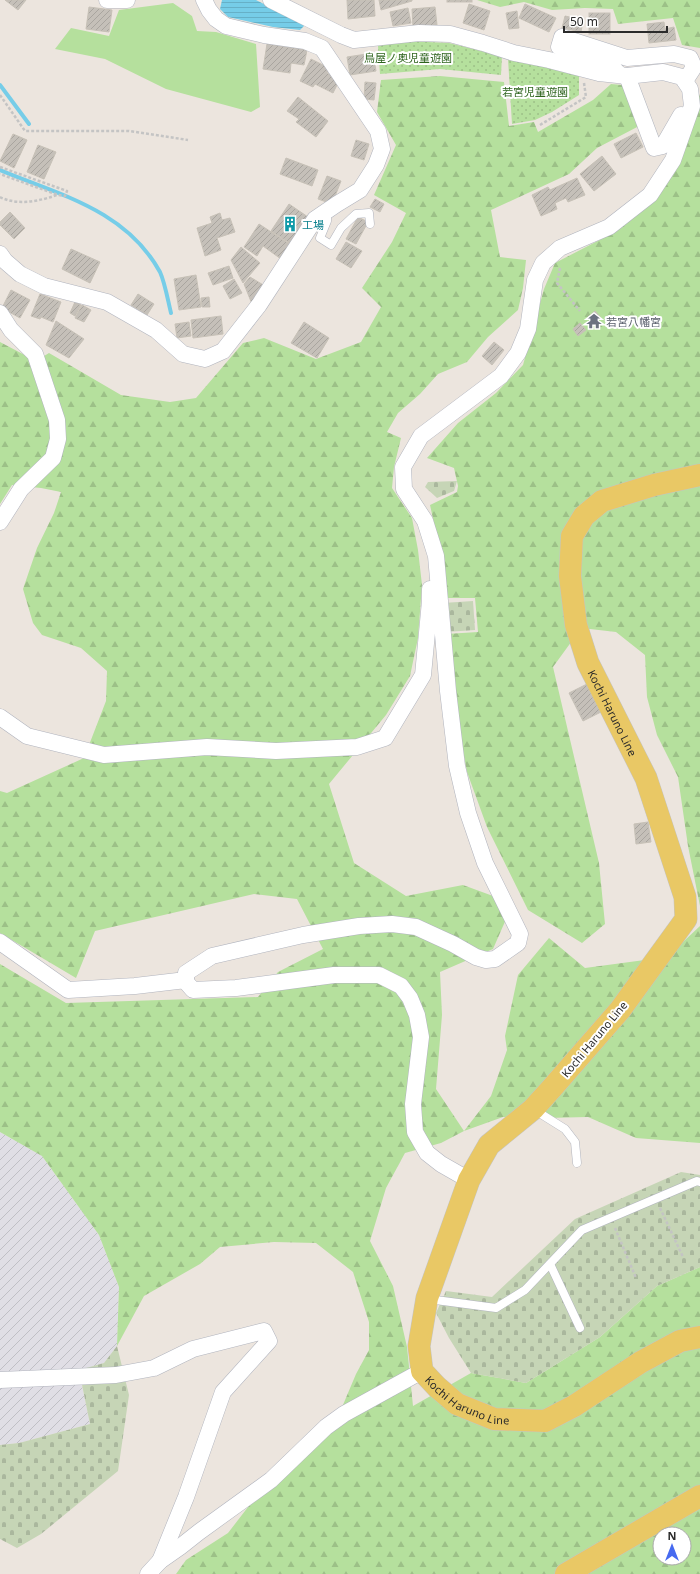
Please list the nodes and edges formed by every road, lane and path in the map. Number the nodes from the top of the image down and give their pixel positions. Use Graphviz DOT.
graph roads {
  1 [pos="107,0"];
  2 [pos="127,0"];
  3 [pos="204,0"];
  4 [pos="271,0"];
  5 [pos="583,69"];
  6 [pos="624,76"];
  7 [pos="688,89"];
  8 [pos="0,95"];
  9 [pos="540,125"];
  10 [pos="188,140"];
  11 [pos="0,167"];
  12 [pos="0,174"];
  13 [pos="58,195"];
  14 [pos="0,197"];
  15 [pos="327,211"];
  16 [pos="370,224"];
  17 [pos="565,246"];
  18 [pos="0,254"];
  19 [pos="580,311"];
  20 [pos="0,313"];
  21 [pos="700,475"];
  22 [pos="424,521"];
  23 [pos="0,522"];
  24 [pos="0,717"];
  25 [pos="0,942"];
  26 [pos="186,980"];
  27 [pos="533,1109"];
  28 [pos="577,1163"];
  29 [pos="469,1180"];
  30 [pos="700,1182"];
  31 [pos="656,1199"];
  32 [pos="610,1218"];
  33 [pos="683,1258"];
  34 [pos="550,1264"];
  35 [pos="636,1278"];
  36 [pos="427,1298"];
  37 [pos="580,1328"];
  38 [pos="700,1337"];
  39 [pos="422,1371"];
  40 [pos="0,1380"];
  41 [pos="700,1496"];
  42 [pos="160,1561"];
  43 [pos="148,1574"];
  44 [pos="566,1574"];
  1 -- 2 [label="street"];
  3 -- 15 [label="street"];
  4 -- 5 [label="street"];
  5 -- 6 [label="street"];
  5 -- 9 [label="path"];
  6 -- 7 [label="street"];
  6 -- 7 [label="street"];
  6 -- 7 [label="street"];
  7 -- 17 [label="street"];
  8 -- 10 [label="path"];
  11 -- 13 [label="path"];
  12 -- 13 [label="path"];
  13 -- 14 [label="path"];
  15 -- 16 [label="lane"];
  15 -- 18 [label="street"];
  17 -- 19 [label="path"];
  17 -- 22 [label="street"];
  20 -- 23 [label="street"];
  21 -- 27 [label="main road, Kochi Haruno Line"];
  22 -- 24 [label="street"];
  22 -- 26 [label="street"];
  25 -- 26 [label="street"];
  26 -- 29 [label="street"];
  27 -- 28 [label="lane"];
  27 -- 29 [label="main road, Kochi Haruno Line"];
  29 -- 36 [label="main road, Kochi Haruno Line"];
  30 -- 31 [label="lane"];
  31 -- 32 [label="lane"];
  31 -- 33 [label="path"];
  32 -- 34 [label="lane"];
  32 -- 35 [label="path"];
  34 -- 36 [label="lane"];
  34 -- 37 [label="lane"];
  36 -- 39 [label="main road, Kochi Haruno Line"];
  38 -- 39 [label="main road, Kochi Haruno Line"];
  39 -- 42 [label="street"];
  40 -- 42 [label="street"];
  41 -- 44 [label="main road"];
  42 -- 43 [label="street"];
}
